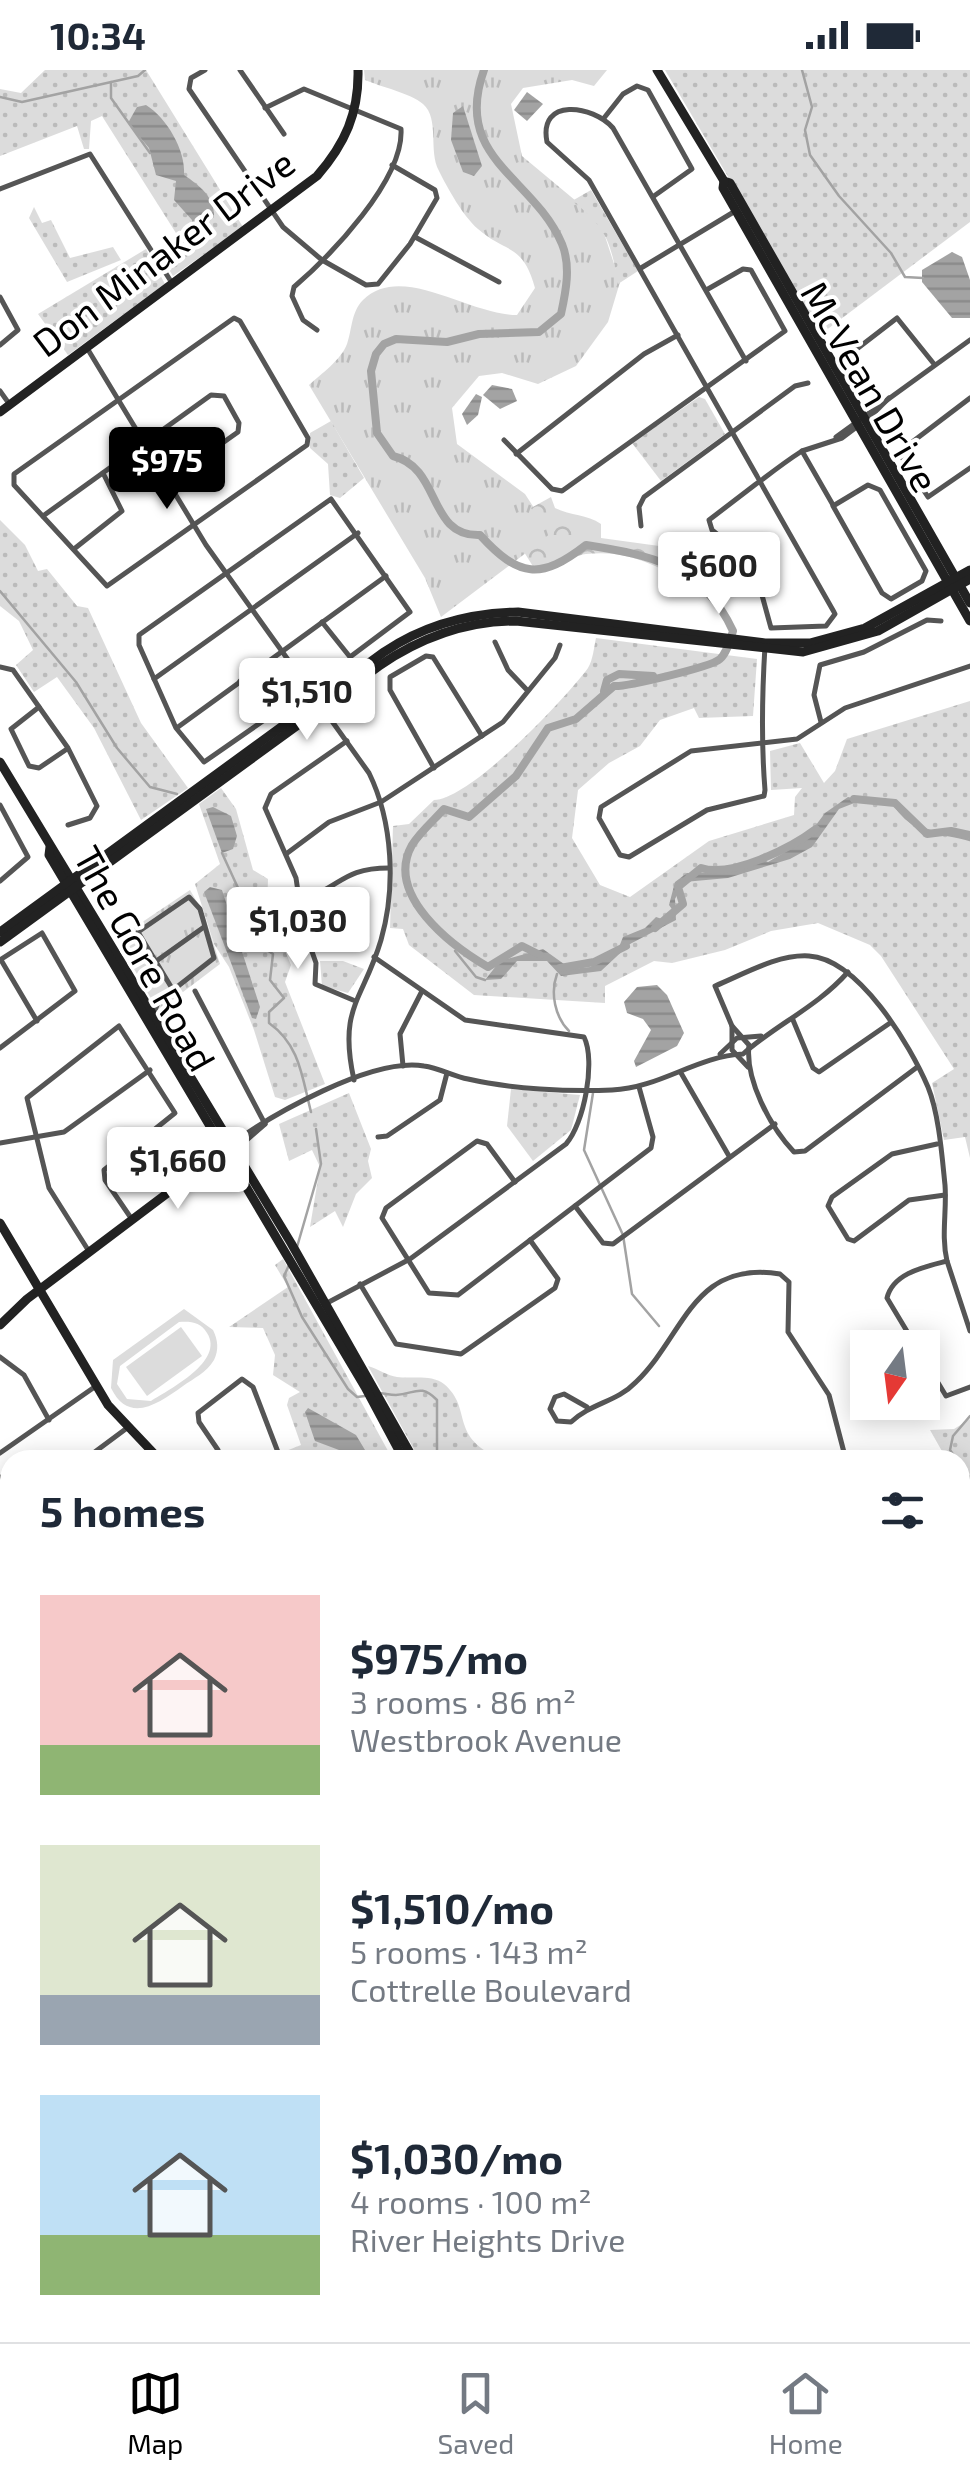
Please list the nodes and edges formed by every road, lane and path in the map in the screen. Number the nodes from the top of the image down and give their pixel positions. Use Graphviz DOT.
graph roads {
  1 [pos="205,70"];
  2 [pos="240,70"];
  3 [pos="358,70"];
  4 [pos="657,70"];
  5 [pos="265,108"];
  6 [pos="356,109"];
  7 [pos="604,118"];
  8 [pos="284,134"];
  9 [pos="392,165"];
  10 [pos="0,190"];
  11 [pos="654,196"];
  12 [pos="740,208"];
  13 [pos="272,213"];
  14 [pos="415,237"];
  15 [pos="682,245"];
  16 [pos="322,260"];
  17 [pos="641,268"];
  18 [pos="499,282"];
  19 [pos="173,285"];
  20 [pos="708,290"];
  21 [pos="0,297"];
  22 [pos="317,330"];
  23 [pos="678,335"];
  24 [pos="970,340"];
  25 [pos="0,345"];
  26 [pos="87,348"];
  27 [pos="849,356"];
  28 [pos="746,361"];
  29 [pos="934,364"];
  30 [pos="808,382"];
  31 [pos="706,390"];
  32 [pos="0,391"];
  33 [pos="120,396"];
  34 [pos="970,398"];
  35 [pos="10,404"];
  36 [pos="0,412"];
  37 [pos="859,421"];
  38 [pos="732,432"];
  39 [pos="504,440"];
  40 [pos="146,442"];
  41 [pos="802,451"];
  42 [pos="516,454"];
  43 [pos="970,468"];
  44 [pos="102,473"];
  45 [pos="170,481"];
  46 [pos="760,481"];
  47 [pos="833,506"];
  48 [pos="43,516"];
  49 [pos="196,526"];
  50 [pos="641,526"];
  51 [pos="358,533"];
  52 [pos="74,550"];
  53 [pos="970,570"];
  54 [pos="226,572"];
  55 [pos="386,576"];
  56 [pos="970,578"];
  57 [pos="954,583"];
  58 [pos="970,603"];
  59 [pos="252,609"];
  60 [pos="970,620"];
  61 [pos="941,621"];
  62 [pos="322,622"];
  63 [pos="496,642"];
  64 [pos="560,645"];
  65 [pos="765,647"];
  66 [pos="282,650"];
  67 [pos="970,666"];
  68 [pos="0,667"];
  69 [pos="154,679"];
  70 [pos="240,681"];
  71 [pos="528,690"];
  72 [pos="320,704"];
  73 [pos="39,707"];
  74 [pos="822,722"];
  75 [pos="176,728"];
  76 [pos="482,736"];
  77 [pos="347,742"];
  78 [pos="762,745"];
  79 [pos="68,748"];
  80 [pos="0,762"];
  81 [pos="434,768"];
  82 [pos="381,802"];
  83 [pos="0,805"];
  84 [pos="68,825"];
  85 [pos="286,854"];
  86 [pos="388,868"];
  87 [pos="0,881"];
  88 [pos="71,885"];
  89 [pos="301,898"];
  90 [pos="204,928"];
  91 [pos="0,932"];
  92 [pos="0,942"];
  93 [pos="374,957"];
  94 [pos="0,960"];
  95 [pos="156,962"];
  96 [pos="848,972"];
  97 [pos="173,990"];
  98 [pos="194,991"];
  99 [pos="422,991"];
  100 [pos="353,1000"];
  101 [pos="141,1001"];
  102 [pos="159,1001"];
  103 [pos="153,1016"];
  104 [pos="793,1020"];
  105 [pos="37,1021"];
  106 [pos="890,1023"];
  107 [pos="732,1026"];
  108 [pos="761,1036"];
  109 [pos="744,1038"];
  110 [pos="733,1042"];
  111 [pos="0,1048"];
  112 [pos="748,1049"];
  113 [pos="737,1054"];
  114 [pos="719,1055"];
  115 [pos="403,1066"];
  116 [pos="748,1067"];
  117 [pos="916,1068"];
  118 [pos="150,1070"];
  119 [pos="447,1072"];
  120 [pos="681,1073"];
  121 [pos="185,1078"];
  122 [pos="354,1080"];
  123 [pos="639,1087"];
  124 [pos="585,1090"];
  125 [pos="266,1124"];
  126 [pos="774,1124"];
  127 [pos="378,1136"];
  128 [pos="39,1137"];
  129 [pos="0,1143"];
  130 [pos="938,1144"];
  131 [pos="228,1151"];
  132 [pos="729,1156"];
  133 [pos="514,1182"];
  134 [pos="945,1195"];
  135 [pos="575,1206"];
  136 [pos="133,1220"];
  137 [pos="0,1223"];
  138 [pos="530,1240"];
  139 [pos="5,1241"];
  140 [pos="289,1249"];
  141 [pos="90,1252"];
  142 [pos="410,1259"];
  143 [pos="946,1261"];
  144 [pos="360,1284"];
  145 [pos="39,1290"];
  146 [pos="322,1306"];
  147 [pos="0,1325"];
  148 [pos="907,1330"];
  149 [pos="970,1331"];
  150 [pos="0,1356"];
  151 [pos="96,1386"];
  152 [pos="940,1386"];
  153 [pos="970,1387"];
  154 [pos="380,1404"];
  155 [pos="587,1406"];
  156 [pos="49,1420"];
  157 [pos="127,1428"];
  158 [pos="3,1450"];
  159 [pos="97,1450"];
  160 [pos="150,1450"];
  161 [pos="218,1450"];
  162 [pos="277,1450"];
  163 [pos="400,1450"];
  164 [pos="408,1450"];
  165 [pos="843,1450"];
  1 -- 13 [label="street"];
  2 -- 5 [label="street"];
  3 -- 6 [label="main road, Don Minaker Drive"];
  4 -- 12 [label="main road, McVean Drive"];
  5 -- 6 [label="street"];
  5 -- 8 [label="street"];
  6 -- 9 [label="street"];
  6 -- 13 [label="main road, Don Minaker Drive"];
  7 -- 11 [label="street"];
  7 -- 11 [label="street"];
  7 -- 17 [label="street"];
  9 -- 14 [label="street"];
  9 -- 16 [label="street"];
  10 -- 19 [label="street"];
  11 -- 15 [label="street"];
  12 -- 15 [label="street"];
  12 -- 37 [label="main road, McVean Drive"];
  13 -- 16 [label="street"];
  13 -- 19 [label="main road, Don Minaker Drive"];
  14 -- 16 [label="street"];
  14 -- 18 [label="street"];
  15 -- 17 [label="street"];
  15 -- 20 [label="street"];
  16 -- 22 [label="street"];
  17 -- 23 [label="street"];
  19 -- 26 [label="main road, Don Minaker Drive"];
  20 -- 28 [label="street"];
  20 -- 28 [label="street"];
  21 -- 25 [label="street"];
  23 -- 31 [label="street"];
  23 -- 42 [label="street"];
  24 -- 29 [label="street"];
  26 -- 33 [label="street"];
  26 -- 35 [label="main road, Don Minaker Drive"];
  27 -- 29 [label="street"];
  28 -- 31 [label="street"];
  29 -- 37 [label="street"];
  30 -- 38 [label="street"];
  31 -- 38 [label="street"];
  31 -- 42 [label="street"];
  32 -- 35 [label="street"];
  33 -- 40 [label="street"];
  33 -- 48 [label="street"];
  33 -- 49 [label="street"];
  34 -- 43 [label="street"];
  35 -- 36 [label="main road, Don Minaker Drive"];
  37 -- 41 [label="street"];
  37 -- 57 [label="main road, McVean Drive"];
  38 -- 46 [label="street"];
  38 -- 50 [label="street"];
  39 -- 42 [label="street"];
  40 -- 44 [label="street"];
  40 -- 45 [label="street"];
  40 -- 45 [label="street"];
  41 -- 46 [label="street"];
  41 -- 47 [label="street"];
  44 -- 48 [label="street"];
  44 -- 52 [label="street"];
  45 -- 49 [label="street"];
  46 -- 46 [label="street"];
  47 -- 47 [label="street"];
  48 -- 52 [label="street"];
  49 -- 52 [label="street"];
  49 -- 54 [label="street"];
  51 -- 54 [label="street"];
  51 -- 55 [label="street"];
  51 -- 59 [label="street"];
  53 -- 57 [label="main road"];
  54 -- 59 [label="street"];
  54 -- 69 [label="street"];
  55 -- 62 [label="street"];
  55 -- 62 [label="street"];
  56 -- 57 [label="main road"];
  57 -- 58 [label="main road, McVean Drive"];
  57 -- 60 [label="main road, McVean Drive"];
  57 -- 65 [label="main road"];
  59 -- 66 [label="street"];
  59 -- 69 [label="street"];
  61 -- 74 [label="street"];
  62 -- 66 [label="street"];
  63 -- 71 [label="street"];
  64 -- 71 [label="street"];
  65 -- 72 [label="main road"];
  65 -- 78 [label="street"];
  66 -- 70 [label="street"];
  66 -- 72 [label="street"];
  67 -- 74 [label="street"];
  68 -- 73 [label="street"];
  69 -- 75 [label="street"];
  70 -- 75 [label="street"];
  70 -- 75 [label="street"];
  71 -- 76 [label="street"];
  72 -- 77 [label="street"];
  72 -- 88 [label="main road"];
  73 -- 79 [label="street"];
  73 -- 79 [label="street"];
  74 -- 78 [label="street"];
  76 -- 81 [label="street"];
  76 -- 81 [label="street"];
  77 -- 82 [label="street"];
  77 -- 85 [label="street"];
  78 -- 78 [label="street"];
  79 -- 84 [label="street"];
  80 -- 88 [label="main road, The Gore Road"];
  81 -- 82 [label="street"];
  82 -- 85 [label="street"];
  82 -- 86 [label="street"];
  83 -- 87 [label="street"];
  85 -- 89 [label="street"];
  86 -- 89 [label="street"];
  86 -- 93 [label="street"];
  88 -- 91 [label="main road"];
  88 -- 92 [label="main road"];
  88 -- 101 [label="main road, The Gore Road"];
  89 -- 100 [label="street"];
  90 -- 95 [label="street"];
  90 -- 95 [label="street"];
  90 -- 97 [label="street"];
  93 -- 99 [label="street"];
  93 -- 100 [label="street"];
  94 -- 105 [label="street"];
  94 -- 105 [label="street"];
  95 -- 97 [label="street"];
  96 -- 104 [label="street"];
  96 -- 106 [label="street"];
  96 -- 107 [label="street"];
  97 -- 102 [label="street"];
  98 -- 125 [label="street"];
  99 -- 115 [label="street"];
  99 -- 124 [label="street"];
  100 -- 122 [label="street"];
  101 -- 102 [label="street"];
  101 -- 103 [label="main road, The Gore Road"];
  101 -- 121 [label="main road, The Gore Road"];
  102 -- 103 [label="street"];
  103 -- 121 [label="main road, The Gore Road"];
  104 -- 106 [label="street"];
  104 -- 108 [label="street"];
  105 -- 111 [label="street"];
  106 -- 117 [label="street"];
  107 -- 109 [label="street"];
  107 -- 110 [label="street"];
  108 -- 109 [label="street"];
  108 -- 112 [label="street"];
  109 -- 110 [label="street"];
  109 -- 112 [label="street"];
  110 -- 113 [label="street"];
  110 -- 114 [label="street"];
  112 -- 113 [label="street"];
  112 -- 116 [label="street"];
  113 -- 114 [label="street"];
  113 -- 116 [label="street"];
  114 -- 120 [label="street"];
  115 -- 119 [label="street"];
  115 -- 122 [label="street"];
  116 -- 126 [label="street"];
  117 -- 126 [label="street"];
  117 -- 130 [label="street"];
  118 -- 128 [label="street"];
  118 -- 128 [label="street"];
  118 -- 136 [label="street"];
  119 -- 124 [label="street"];
  119 -- 127 [label="street"];
  120 -- 123 [label="street"];
  120 -- 132 [label="street"];
  121 -- 131 [label="main road, The Gore Road"];
  122 -- 125 [label="street"];
  123 -- 124 [label="street"];
  123 -- 135 [label="street"];
  124 -- 133 [label="street"];
  125 -- 131 [label="street"];
  126 -- 132 [label="street"];
  128 -- 129 [label="street"];
  128 -- 141 [label="street"];
  130 -- 134 [label="street"];
  130 -- 134 [label="street"];
  131 -- 136 [label="main road"];
  131 -- 140 [label="main road, The Gore Road"];
  132 -- 135 [label="street"];
  133 -- 142 [label="street"];
  133 -- 142 [label="street"];
  134 -- 143 [label="street"];
  135 -- 138 [label="street"];
  136 -- 141 [label="main road"];
  137 -- 139 [label="main road"];
  138 -- 142 [label="street"];
  138 -- 144 [label="street"];
  139 -- 145 [label="main road"];
  140 -- 146 [label="main road, The Gore Road"];
  140 -- 146 [label="main road, The Gore Road"];
  141 -- 145 [label="main road"];
  142 -- 144 [label="street"];
  143 -- 148 [label="street"];
  143 -- 149 [label="street"];
  144 -- 146 [label="street"];
  145 -- 147 [label="main road"];
  145 -- 151 [label="main road"];
  146 -- 154 [label="main road, The Gore Road"];
  150 -- 156 [label="street"];
  151 -- 156 [label="street"];
  151 -- 157 [label="main road"];
  152 -- 153 [label="street"];
  154 -- 163 [label="main road, The Gore Road"];
  154 -- 164 [label="main road, The Gore Road"];
  155 -- 155 [label="street"];
  155 -- 165 [label="street"];
  156 -- 158 [label="street"];
  157 -- 159 [label="street"];
  157 -- 160 [label="main road"];
  161 -- 162 [label="street"];
}
